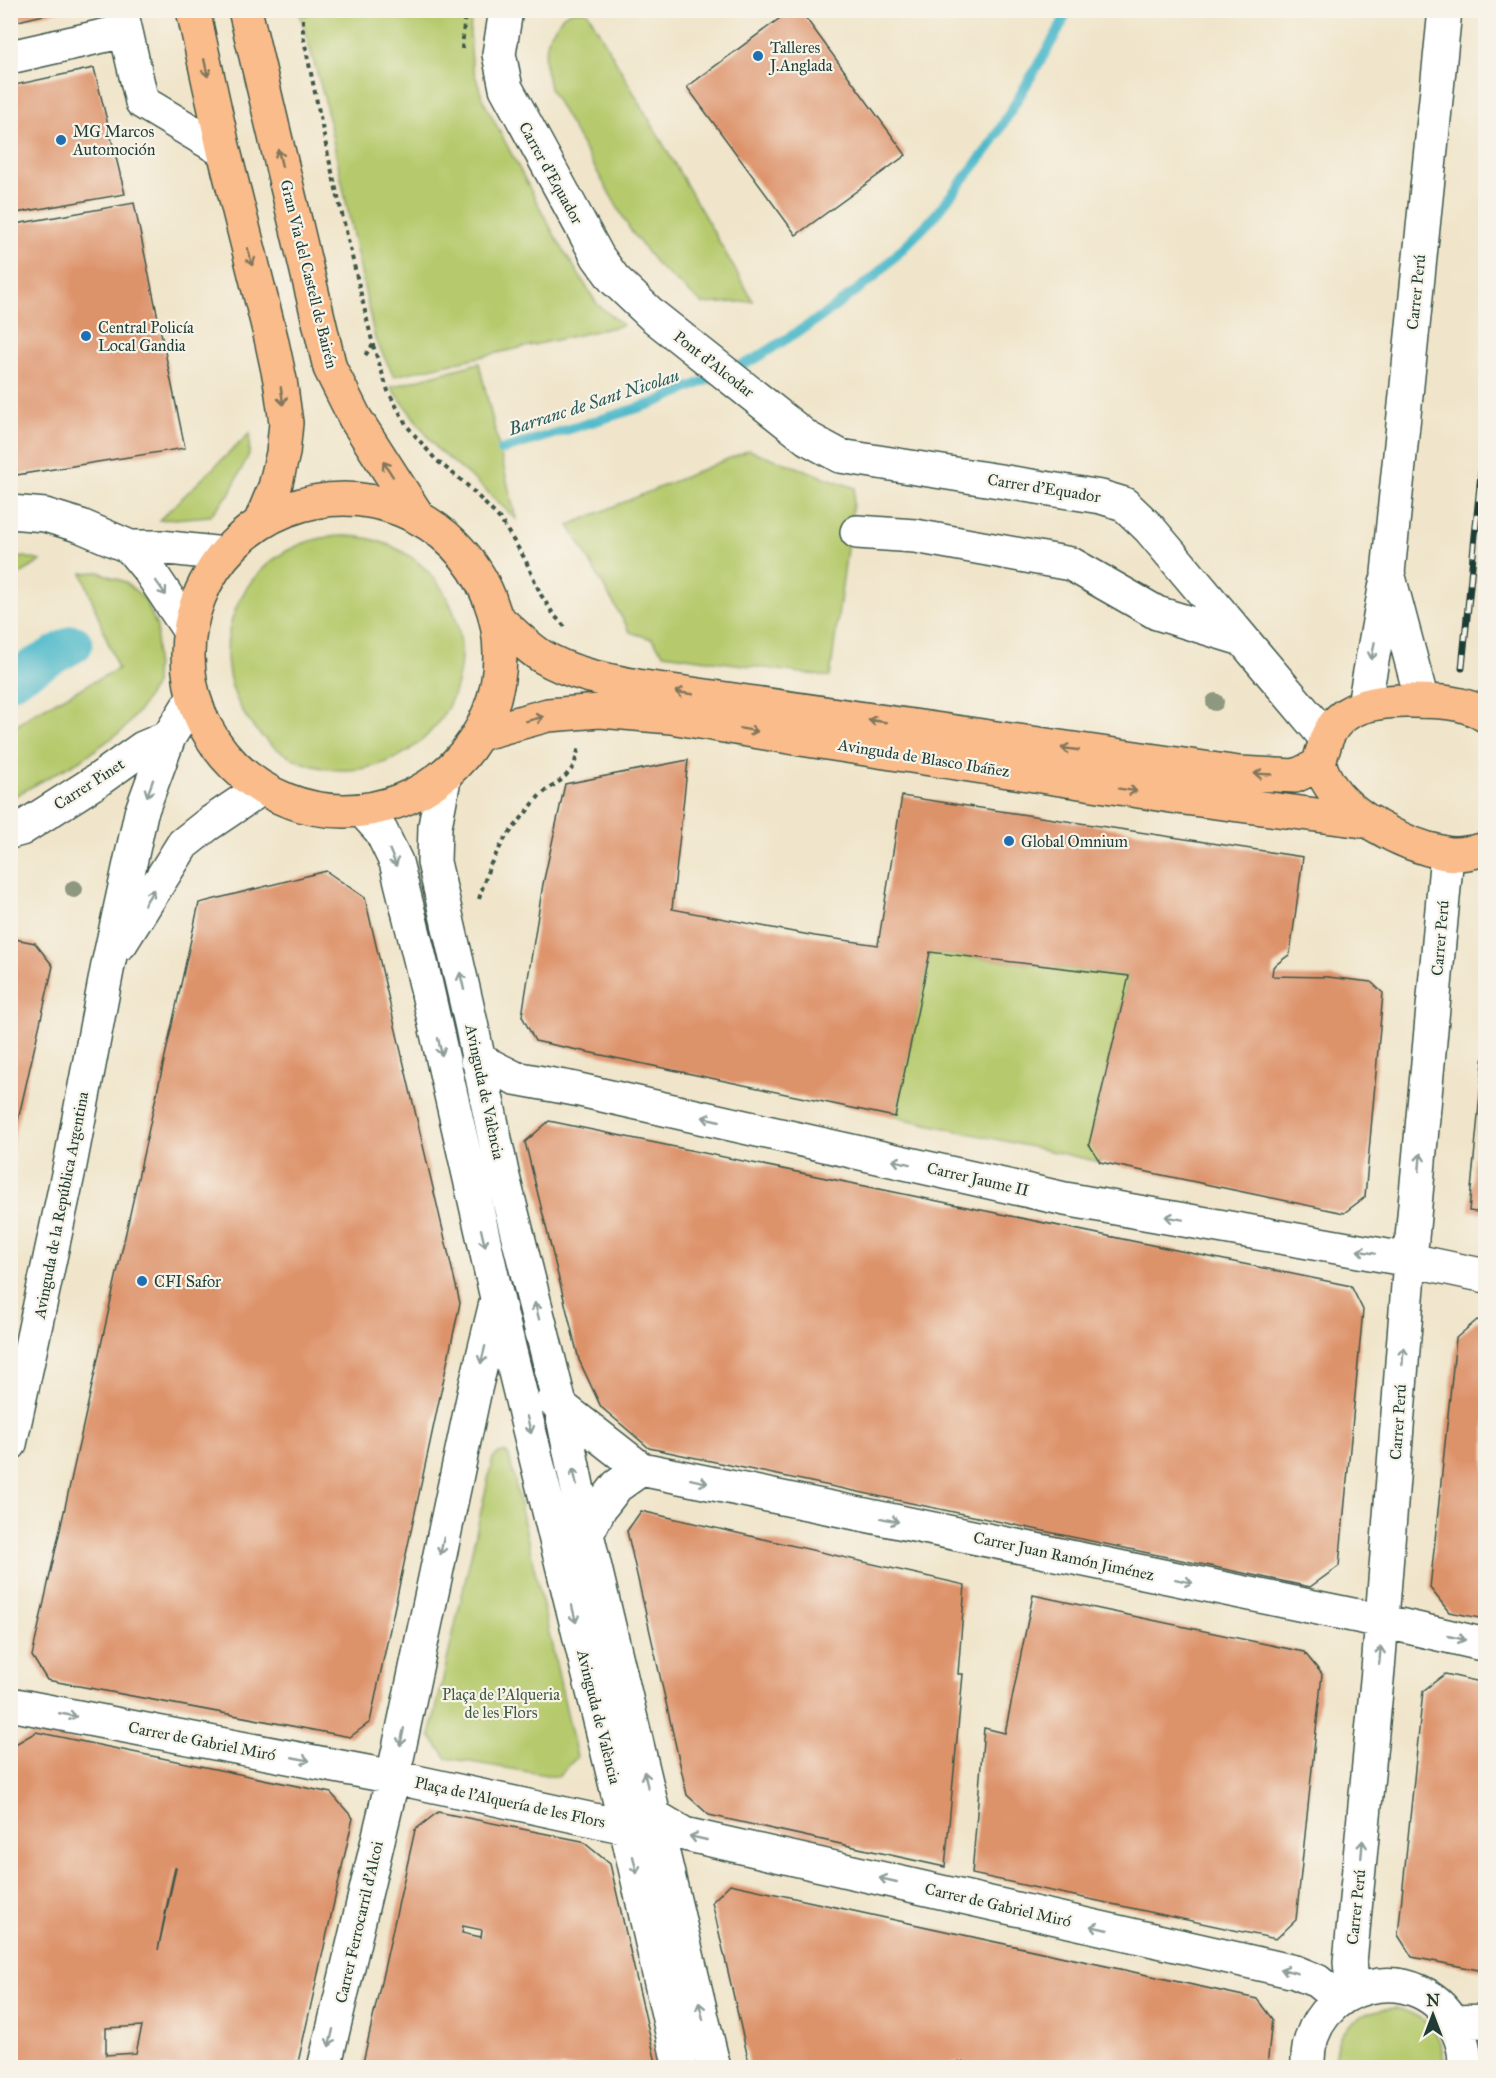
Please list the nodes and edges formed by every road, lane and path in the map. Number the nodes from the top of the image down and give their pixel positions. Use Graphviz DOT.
graph roads {
  1 [pos="193,10"];
  2 [pos="245,10"];
  3 [pos="303,10"];
  4 [pos="506,10"];
  5 [pos="1445,10"];
  6 [pos="123,21"];
  7 [pos="10,57"];
  8 [pos="224,151"];
  9 [pos="652,315"];
  10 [pos="361,360"];
  11 [pos="777,414"];
  12 [pos="10,512"];
  13 [pos="419,518"];
  14 [pos="260,524"];
  15 [pos="857,532"];
  16 [pos="130,547"];
  17 [pos="225,554"];
  18 [pos="1388,573"];
  19 [pos="496,618"];
  20 [pos="189,630"];
  21 [pos="1242,639"];
  22 [pos="194,698"];
  23 [pos="1422,700"];
  24 [pos="1364,705"];
  25 [pos="1483,710"];
  26 [pos="479,734"];
  27 [pos="169,737"];
  28 [pos="1323,752"];
  29 [pos="445,774"];
  30 [pos="262,788"];
  31 [pos="362,810"];
  32 [pos="1371,822"];
  33 [pos="10,832"];
  34 [pos="1485,849"];
  35 [pos="1447,854"];
  36 [pos="108,965"];
  37 [pos="477,1059"];
  38 [pos="1410,1260"];
  39 [pos="1485,1276"];
  40 [pos="497,1299"];
  41 [pos="514,1368"];
  42 [pos="561,1408"];
  43 [pos="10,1444"];
  44 [pos="642,1469"];
  45 [pos="587,1534"];
  46 [pos="1382,1621"];
  47 [pos="1485,1645"];
  48 [pos="10,1704"];
  49 [pos="393,1777"];
  50 [pos="640,1822"];
  51 [pos="1346,1995"];
  52 [pos="1470,2022"];
  53 [pos="324,2067"];
  54 [pos="680,2067"];
  55 [pos="714,2067"];
  56 [pos="1308,2067"];
  57 [pos="1464,2067"];
  1 -- 8 [label="main road, one-way"];
  13 -- 2 [label="main road, Gran Via del Castell de Bairén, one-way"];
  3 -- 10 [label="path"];
  4 -- 9 [label="street, Carrer d'Equador"];
  5 -- 18 [label="street, Carrer Perú"];
  6 -- 7 [label="street"];
  6 -- 8 [label="street"];
  8 -- 14 [label="main road, one-way"];
  9 -- 11 [label="street, Pont d'Alcodar"];
  11 -- 21 [label="street, Carrer d'Equador"];
  12 -- 16 [label="street"];
  13 -- 14 [label="main road"];
  13 -- 19 [label="main road"];
  14 -- 17 [label="main road"];
  15 -- 21 [label="street"];
  16 -- 17 [label="street"];
  16 -- 20 [label="street, one-way"];
  17 -- 20 [label="main road"];
  18 -- 23 [label="street, Carrer Perú"];
  18 -- 24 [label="street, Carrer Perú, one-way"];
  19 -- 26 [label="main road"];
  28 -- 19 [label="main road, Avinguda de Blasco Ibáñez, one-way"];
  20 -- 22 [label="main road"];
  21 -- 28 [label="street, Carrer d'Equador"];
  22 -- 27 [label="street, Avinguda de la República Argentina"];
  22 -- 30 [label="main road"];
  23 -- 24 [label="main road"];
  23 -- 25 [label="main road"];
  24 -- 28 [label="main road"];
  26 -- 29 [label="main road"];
  26 -- 32 [label="main road, Avinguda de Blasco Ibáñez, one-way"];
  27 -- 33 [label="street, Carrer Pinet"];
  27 -- 36 [label="street, Avinguda de la República Argentina, one-way"];
  28 -- 32 [label="main road"];
  29 -- 31 [label="main road"];
  37 -- 29 [label="street, Avinguda de València, one-way"];
  30 -- 31 [label="main road"];
  36 -- 30 [label="street, Avinguda de la República Argentina, one-way"];
  31 -- 40 [label="street, Avinguda de València, one-way"];
  32 -- 35 [label="main road"];
  34 -- 35 [label="main road"];
  38 -- 35 [label="street, Carrer Perú, one-way"];
  36 -- 43 [label="street, Avinguda de la República Argentina"];
  38 -- 37 [label="street, Carrer Jaume II, one-way"];
  42 -- 37 [label="street, Avinguda de València, one-way"];
  38 -- 39 [label="street, Carrer Jaume II"];
  46 -- 38 [label="street, Carrer Perú, one-way"];
  40 -- 41 [label="street, Avinguda de València"];
  40 -- 49 [label="street, one-way"];
  41 -- 42 [label="street"];
  41 -- 50 [label="street, Avinguda de València, one-way"];
  42 -- 44 [label="street, Carrer Juan Ramón Jiménez"];
  45 -- 42 [label="street, Avinguda de València, one-way"];
  44 -- 45 [label="street"];
  44 -- 46 [label="street, Carrer Juan Ramón Jiménez, one-way"];
  50 -- 45 [label="street, Avinguda de València, one-way"];
  46 -- 47 [label="street, Carrer Juan Ramón Jiménez, one-way"];
  51 -- 46 [label="street, Carrer Perú, one-way"];
  48 -- 49 [label="street, Carrer de Gabriel Miró, one-way"];
  49 -- 50 [label="street, Plaça de l'Alquería de les Flors"];
  49 -- 53 [label="street, Carrer Ferrocarril d'Alcoi, one-way"];
  51 -- 50 [label="street, Carrer de Gabriel Miró, one-way"];
  50 -- 54 [label="street, Avinguda de València, one-way"];
  55 -- 50 [label="street, Avinguda de València, one-way"];
  51 -- 52 [label="street"];
  51 -- 56 [label="street"];
  52 -- 57 [label="street"];
}
